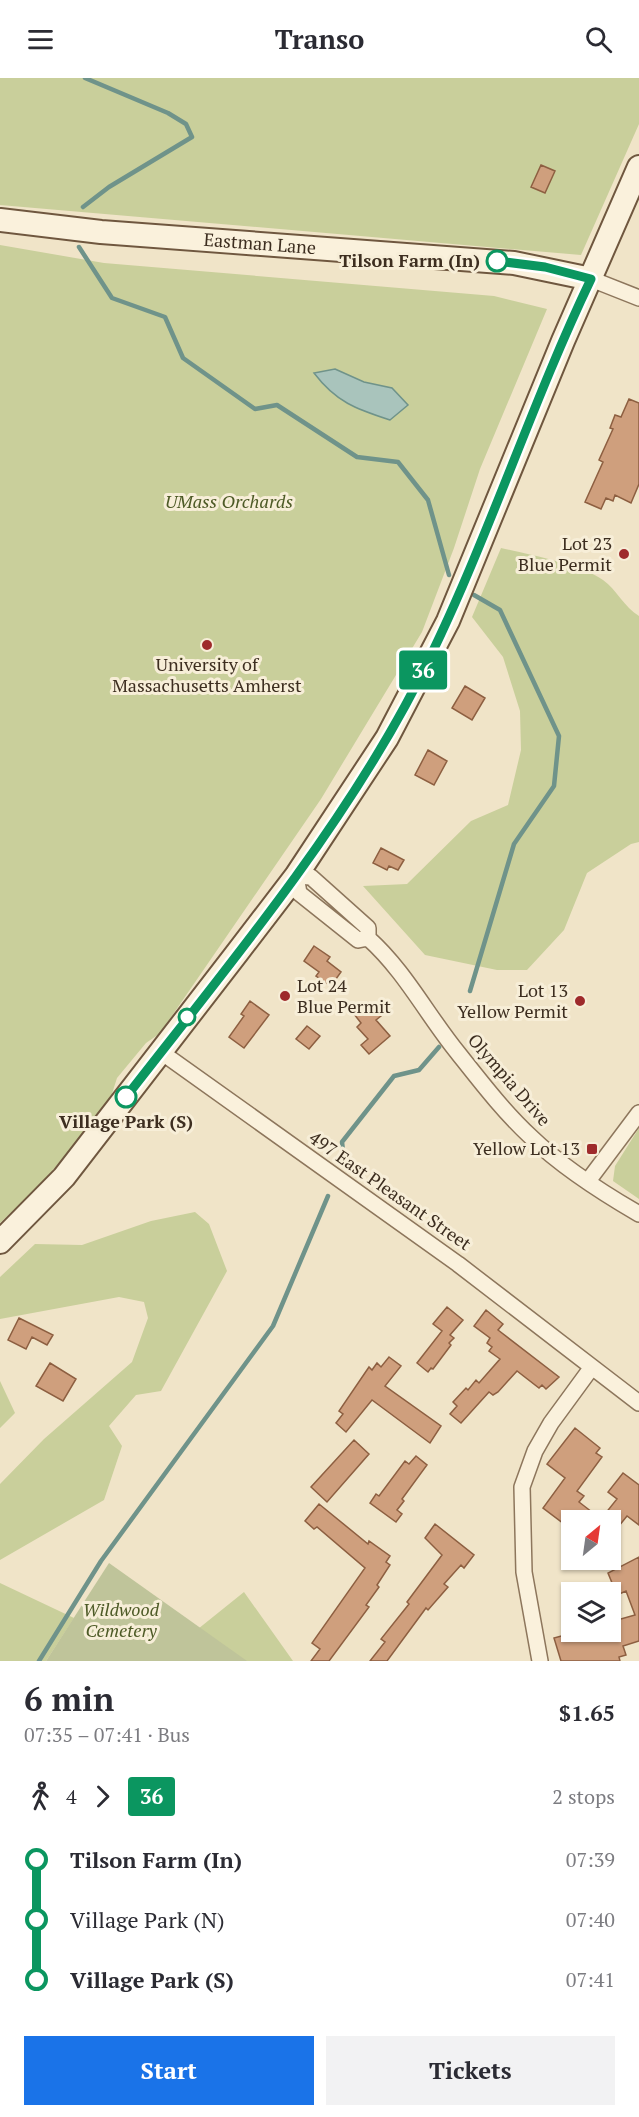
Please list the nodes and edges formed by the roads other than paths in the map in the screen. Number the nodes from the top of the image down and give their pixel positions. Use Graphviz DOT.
graph roads {
  1 [pos="639,167"];
  2 [pos="0,220"];
  3 [pos="591,279"];
  4 [pos="639,298"];
  5 [pos="296,876"];
  6 [pos="161,1052"];
  7 [pos="639,1113"];
  8 [pos="588,1181"];
  9 [pos="639,1214"];
  10 [pos="0,1242"];
  11 [pos="592,1367"];
  12 [pos="639,1402"];
  13 [pos="540,1661"];
  1 -- 3 [label="main road"];
  2 -- 3 [label="main road, Eastman Lane"];
  3 -- 4 [label="street"];
  3 -- 5 [label="main road"];
  5 -- 6 [label="main road"];
  5 -- 8 [label="street, Olympia Drive"];
  6 -- 10 [label="main road"];
  6 -- 11 [label="street, 497 East Pleasant Street"];
  7 -- 8 [label="street"];
  8 -- 9 [label="street, Olympia Drive"];
  11 -- 12 [label="street, 497 East Pleasant Street"];
  11 -- 13 [label="street"];
}
